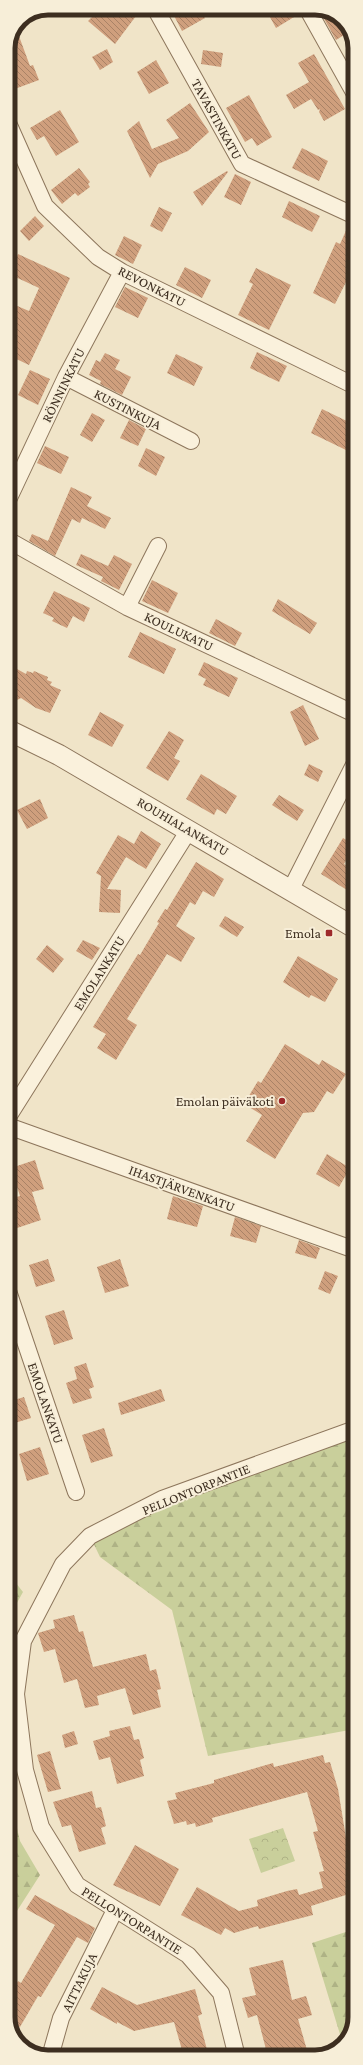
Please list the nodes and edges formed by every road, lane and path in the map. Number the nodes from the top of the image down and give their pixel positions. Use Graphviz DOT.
graph roads {
  1 [pos="159,15"];
  2 [pos="311,15"];
  3 [pos="348,81"];
  4 [pos="15,139"];
  5 [pos="348,213"];
  6 [pos="122,272"];
  7 [pos="66,377"];
  8 [pos="348,383"];
  9 [pos="191,441"];
  10 [pos="15,485"];
  11 [pos="15,544"];
  12 [pos="158,546"];
  13 [pos="127,607"];
  14 [pos="348,711"];
  15 [pos="15,733"];
  16 [pos="348,777"];
  17 [pos="189,830"];
  18 [pos="291,889"];
  19 [pos="348,924"];
  20 [pos="15,1106"];
  21 [pos="15,1129"];
  22 [pos="348,1247"];
  23 [pos="15,1312"];
  24 [pos="348,1432"];
  25 [pos="76,1492"];
  26 [pos="115,1910"];
  27 [pos="52,2050"];
  28 [pos="235,2050"];
  1 -- 5 [label="street, TAVASTINKATU"];
  2 -- 3 [label="street"];
  4 -- 6 [label="street, REVONKATU"];
  6 -- 7 [label="street, RÖNNINKATU"];
  6 -- 8 [label="street, REVONKATU"];
  7 -- 9 [label="street, KUSTINKUJA"];
  7 -- 10 [label="street, RÖNNINKATU"];
  11 -- 13 [label="street, KOULUKATU"];
  12 -- 13 [label="street"];
  13 -- 14 [label="street, KOULUKATU"];
  15 -- 17 [label="street, ROUHIALANKATU"];
  16 -- 18 [label="street"];
  17 -- 18 [label="street, ROUHIALANKATU"];
  17 -- 20 [label="street, EMOLANKATU"];
  18 -- 19 [label="street, ROUHIALANKATU"];
  21 -- 22 [label="street, IHASTJÄRVENKATU"];
  23 -- 25 [label="street, EMOLANKATU"];
  24 -- 26 [label="street, PELLONTORPANTIE"];
  26 -- 27 [label="street, AITTAKUJA"];
  26 -- 28 [label="street, PELLONTORPANTIE"];
}
